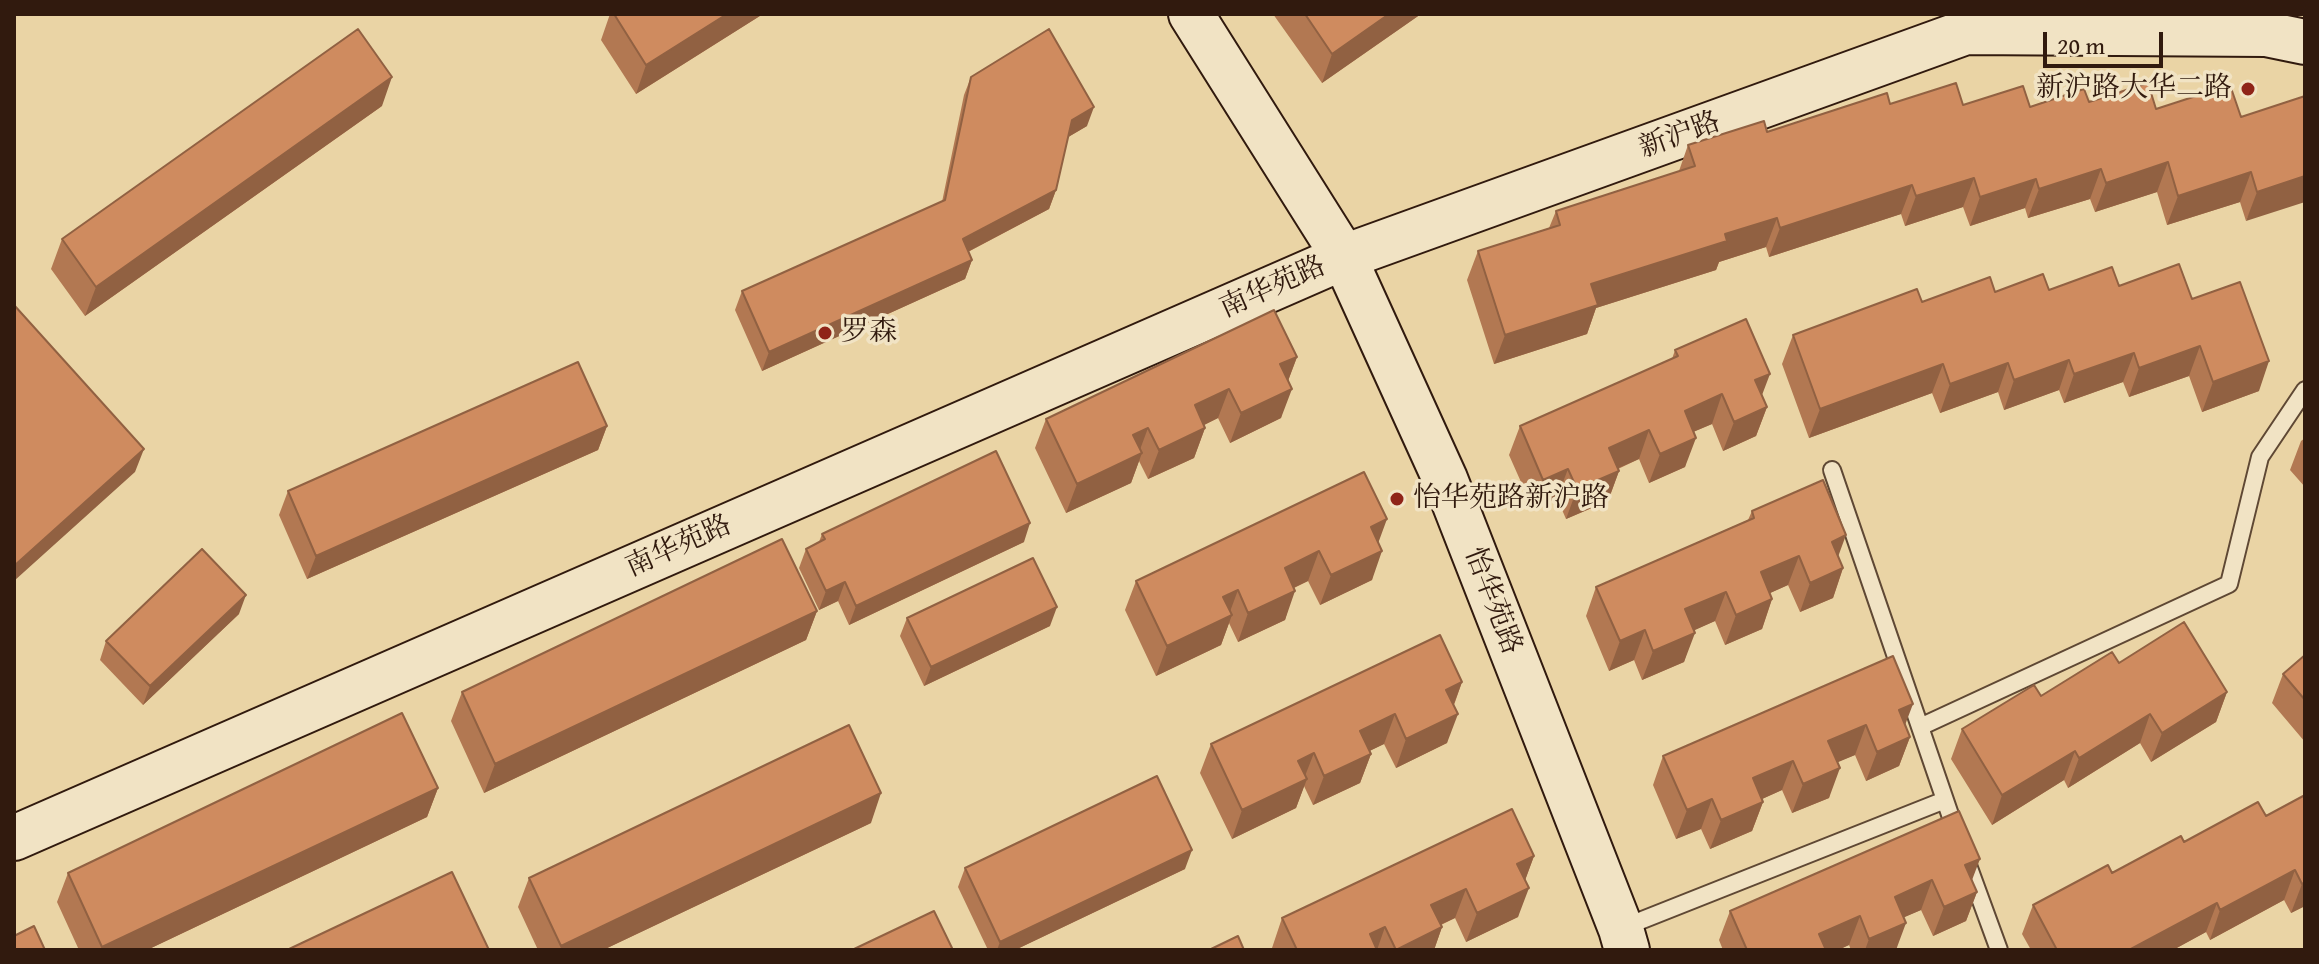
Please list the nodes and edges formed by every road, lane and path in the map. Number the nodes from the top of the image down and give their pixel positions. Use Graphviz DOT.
graph roads {
  1 [pos="1191,14"];
  2 [pos="2305,42"];
  3 [pos="1344,257"];
  4 [pos="2305,390"];
  5 [pos="1832,470"];
  6 [pos="1920,727"];
  7 [pos="1945,800"];
  8 [pos="14,838"];
  9 [pos="1624,939"];
  10 [pos="1999,950"];
  1 -- 3 [label="street"];
  2 -- 3 [label="street, 新沪路"];
  3 -- 8 [label="street, 南华苑路"];
  3 -- 9 [label="street, 怡华苑路"];
  4 -- 6 [label="lane"];
  5 -- 6 [label="lane"];
  6 -- 7 [label="lane"];
  7 -- 9 [label="lane"];
  7 -- 10 [label="lane"];
}
